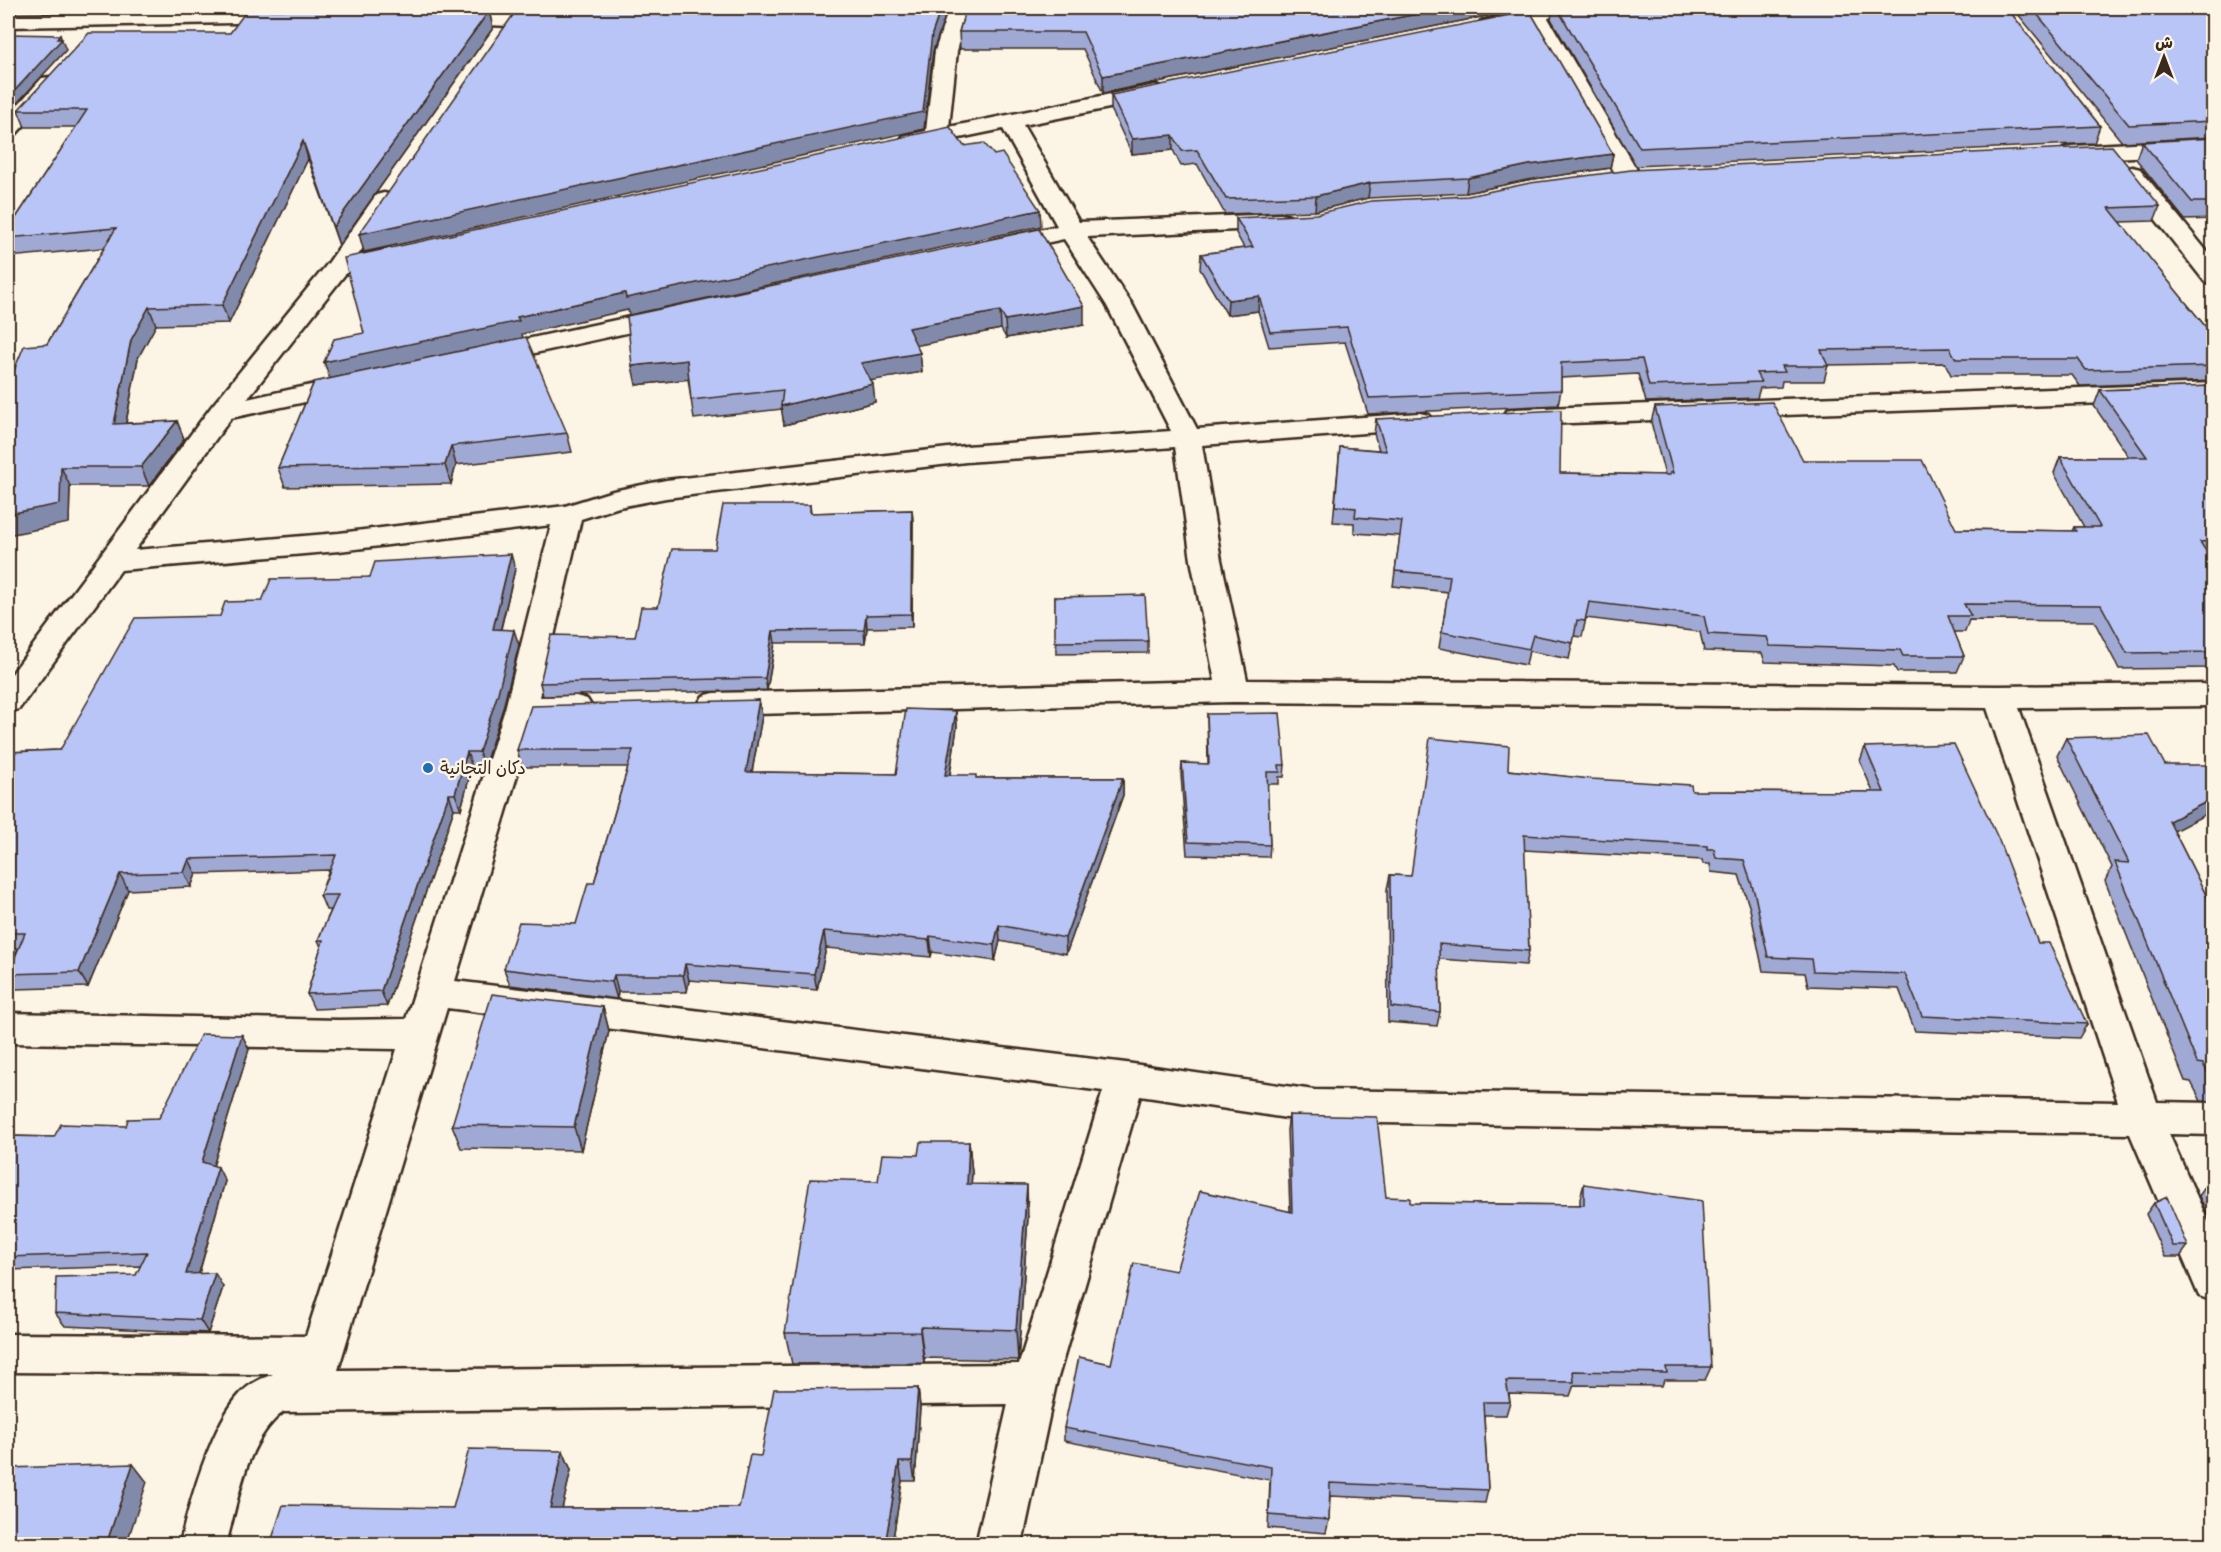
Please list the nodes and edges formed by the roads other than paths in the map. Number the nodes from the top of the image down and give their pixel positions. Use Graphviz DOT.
graph roads {
  1 [pos="959,8"];
  2 [pos="1565,8"];
  3 [pos="210,13"];
  4 [pos="515,14"];
  5 [pos="1535,14"];
  6 [pos="306,18"];
  7 [pos="1470,18"];
  8 [pos="430,19"];
  9 [pos="108,20"];
  10 [pos="8,21"];
  11 [pos="93,37"];
  12 [pos="490,49"];
  13 [pos="62,70"];
  14 [pos="1171,89"];
  15 [pos="1009,121"];
  16 [pos="8,129"];
  17 [pos="937,135"];
  18 [pos="2107,142"];
  19 [pos="891,145"];
  20 [pos="2214,146"];
  21 [pos="2055,154"];
  22 [pos="1652,174"];
  23 [pos="398,181"];
  24 [pos="1305,220"];
  25 [pos="1071,230"];
  26 [pos="979,250"];
  27 [pos="407,252"];
  28 [pos="338,267"];
  29 [pos="2214,277"];
  30 [pos="693,311"];
  31 [pos="463,360"];
  32 [pos="371,380"];
  33 [pos="2214,391"];
  34 [pos="222,412"];
  35 [pos="1495,418"];
  36 [pos="1448,420"];
  37 [pos="1187,436"];
  38 [pos="568,514"];
  39 [pos="113,561"];
  40 [pos="1233,691"];
  41 [pos="2214,695"];
  42 [pos="1999,697"];
  43 [pos="8,701"];
  44 [pos="687,705"];
  45 [pos="604,707"];
  46 [pos="521,709"];
  47 [pos="432,992"];
  48 [pos="8,1028"];
  49 [pos="420,1034"];
  50 [pos="1126,1078"];
  51 [pos="2143,1118"];
  52 [pos="2214,1119"];
  53 [pos="2214,1283"];
  54 [pos="8,1353"];
  55 [pos="314,1372"];
  56 [pos="1034,1384"];
  57 [pos="203,1545"];
  58 [pos="999,1545"];
  1 -- 17 [label="street"];
  2 -- 5 [label="street"];
  3 -- 6 [label="street"];
  3 -- 9 [label="street"];
  4 -- 8 [label="street"];
  4 -- 12 [label="street"];
  5 -- 7 [label="street"];
  5 -- 22 [label="street"];
  9 -- 10 [label="street"];
  9 -- 11 [label="street"];
  13 -- 16 [label="street"];
  14 -- 15 [label="street"];
  15 -- 17 [label="street"];
  15 -- 25 [label="street"];
  17 -- 19 [label="street"];
  18 -- 20 [label="street"];
  18 -- 21 [label="street"];
  18 -- 29 [label="street"];
  23 -- 28 [label="street"];
  24 -- 25 [label="street"];
  25 -- 26 [label="street"];
  25 -- 37 [label="street"];
  27 -- 28 [label="street"];
  28 -- 34 [label="street"];
  30 -- 31 [label="street"];
  32 -- 34 [label="street"];
  33 -- 35 [label="street"];
  34 -- 39 [label="street"];
  36 -- 37 [label="street"];
  37 -- 38 [label="street"];
  37 -- 40 [label="street"];
  38 -- 39 [label="street"];
  38 -- 46 [label="street"];
  39 -- 43 [label="street"];
  40 -- 42 [label="street"];
  40 -- 44 [label="street"];
  41 -- 42 [label="street"];
  42 -- 51 [label="street"];
  45 -- 46 [label="street"];
  46 -- 47 [label="street"];
  47 -- 49 [label="street"];
  47 -- 50 [label="street"];
  48 -- 49 [label="street"];
  49 -- 55 [label="street"];
  50 -- 51 [label="street"];
  50 -- 56 [label="street"];
  51 -- 52 [label="street"];
  51 -- 53 [label="street"];
  54 -- 55 [label="street"];
  55 -- 56 [label="street"];
  55 -- 57 [label="street"];
  56 -- 58 [label="street"];
}
